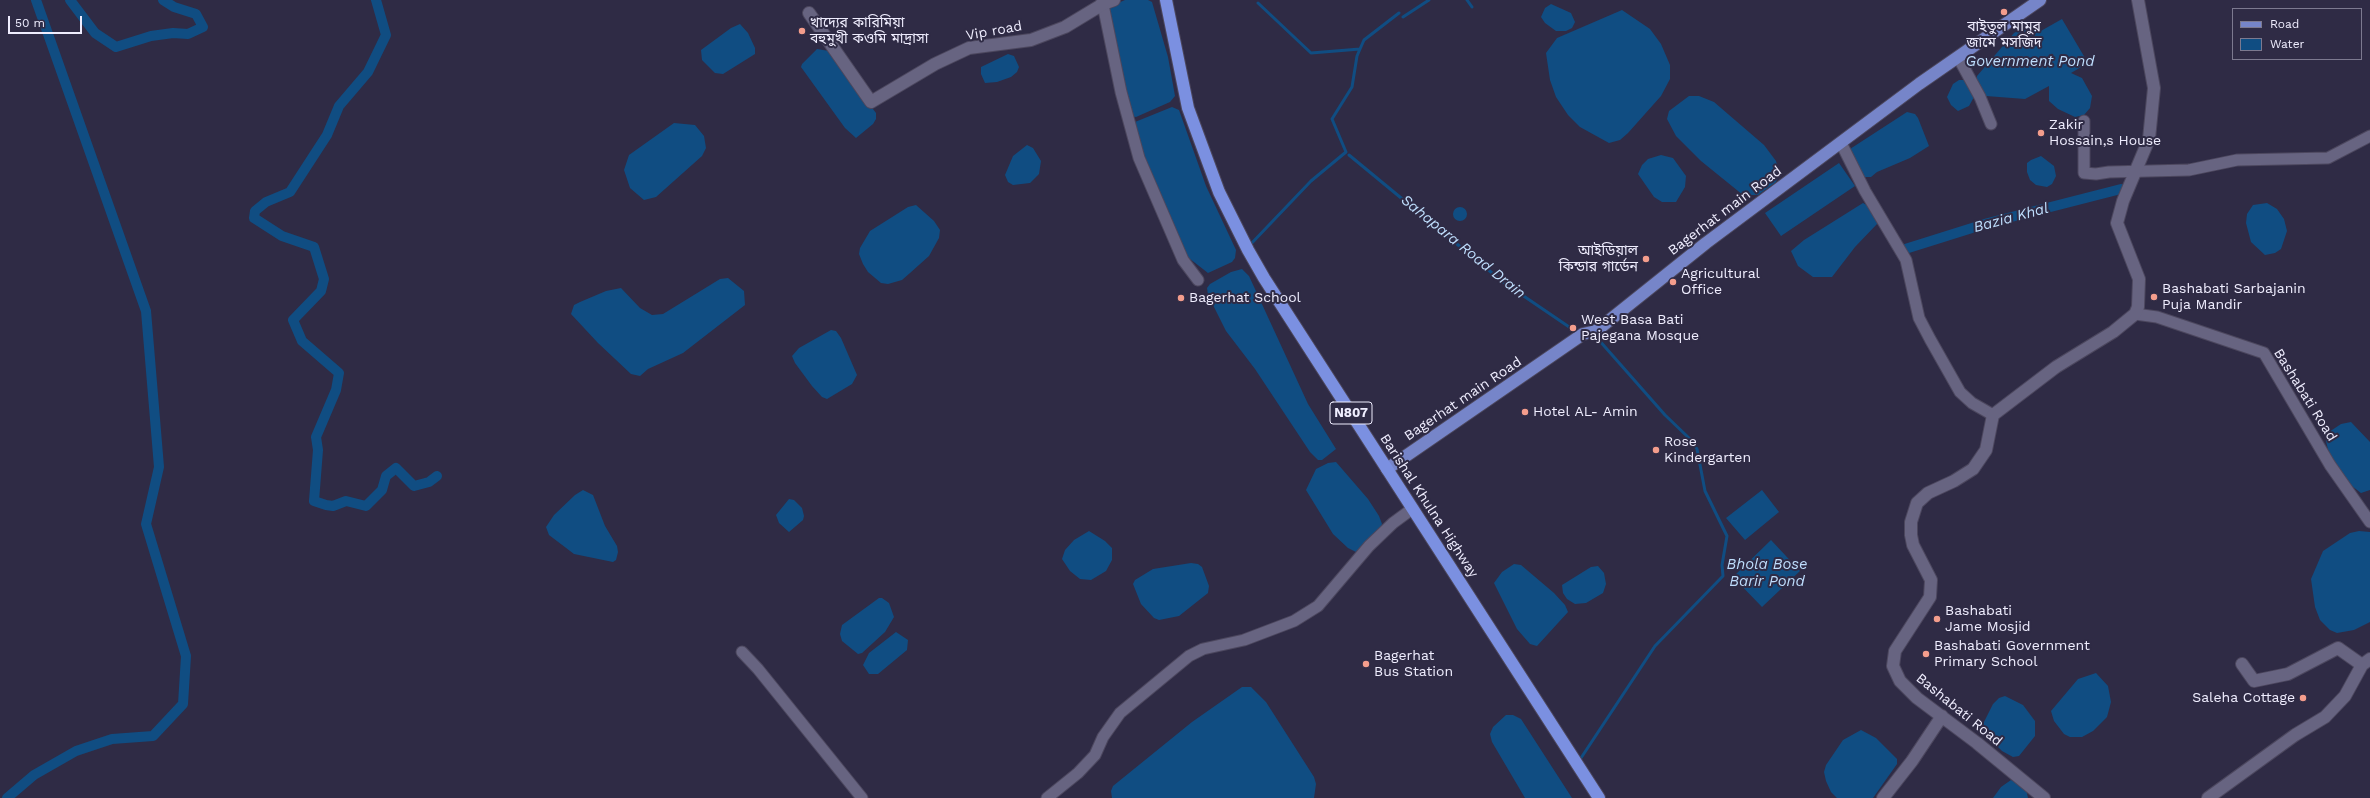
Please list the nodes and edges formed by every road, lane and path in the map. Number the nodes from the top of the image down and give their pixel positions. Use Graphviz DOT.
graph roads {
  1 [pos="1166,0"];
  2 [pos="2040,0"];
  3 [pos="2138,0"];
  4 [pos="1106,1"];
  5 [pos="809,13"];
  6 [pos="1958,57"];
  7 [pos="2084,121"];
  8 [pos="1991,124"];
  9 [pos="2370,136"];
  10 [pos="1841,142"];
  11 [pos="2133,175"];
  12 [pos="1198,280"];
  13 [pos="2135,314"];
  14 [pos="1993,415"];
  15 [pos="1387,469"];
  16 [pos="1412,509"];
  17 [pos="2370,522"];
  18 [pos="742,652"];
  19 [pos="2366,662"];
  20 [pos="2242,664"];
  21 [pos="1942,716"];
  22 [pos="862,798"];
  23 [pos="1047,798"];
  24 [pos="1599,798"];
  25 [pos="1883,798"];
  26 [pos="2044,798"];
  27 [pos="2208,798"];
  1 -- 15 [label="highway, Barishal Khulna Highway / N807"];
  2 -- 6 [label="main road, Bagerhat main Road"];
  3 -- 11 [label="street"];
  4 -- 5 [label="street, Vip road"];
  4 -- 12 [label="street"];
  6 -- 8 [label="street"];
  6 -- 10 [label="main road, Bagerhat main Road"];
  7 -- 11 [label="street"];
  9 -- 11 [label="street"];
  10 -- 14 [label="street"];
  10 -- 15 [label="main road, Bagerhat main Road"];
  11 -- 13 [label="street"];
  13 -- 14 [label="street"];
  13 -- 17 [label="street, Bashabati Road"];
  14 -- 21 [label="street, Bashabati Road"];
  15 -- 16 [label="highway, Barishal Khulna Highway / N807"];
  16 -- 23 [label="street"];
  16 -- 24 [label="highway, Barishal Khulna Highway / N807"];
  18 -- 22 [label="street"];
  19 -- 20 [label="street"];
  19 -- 27 [label="street"];
  21 -- 25 [label="street"];
  21 -- 26 [label="street, Bashabati Road"];
}
